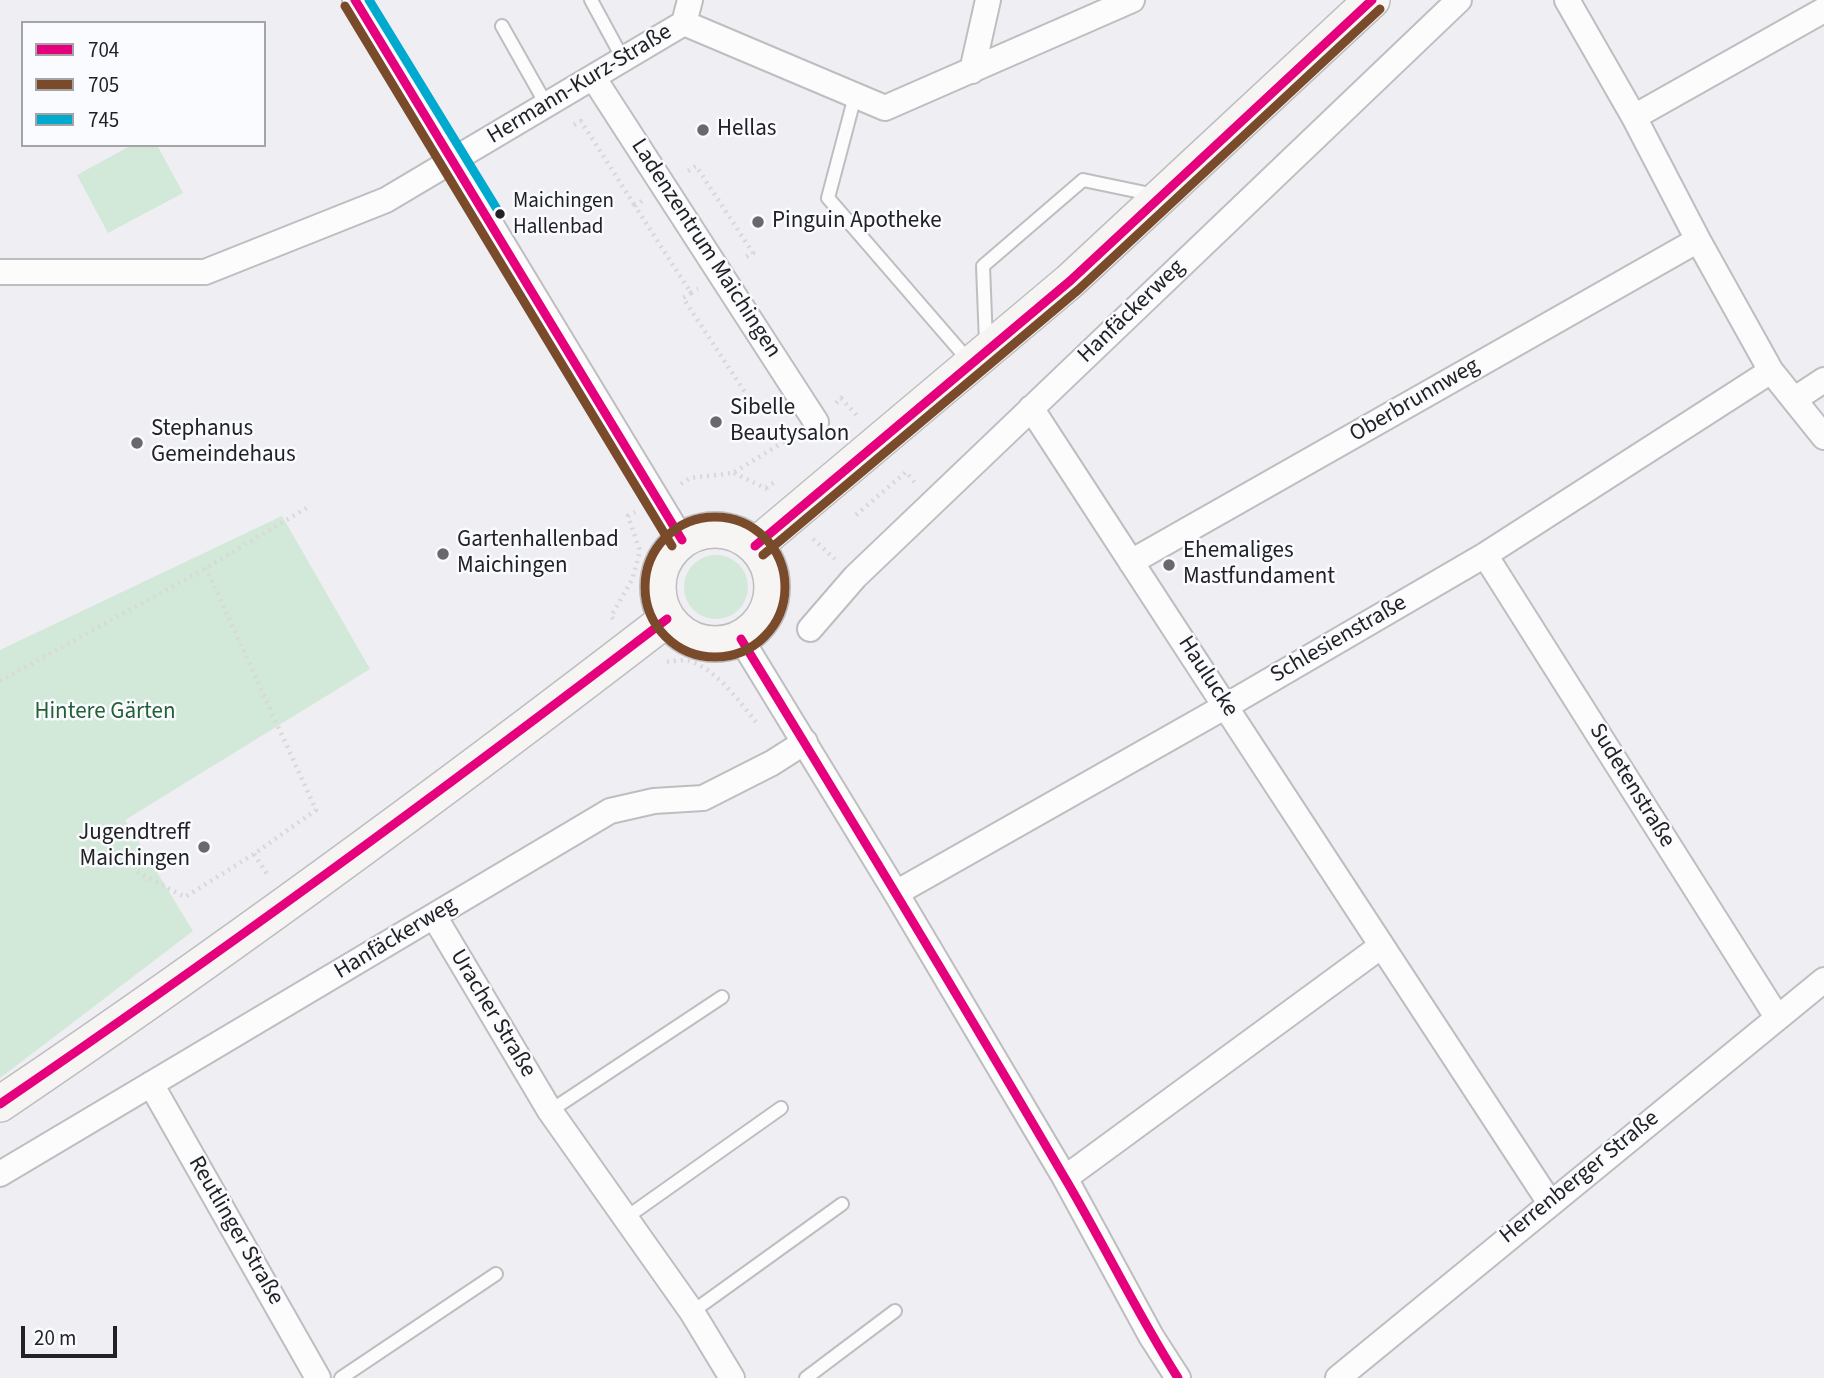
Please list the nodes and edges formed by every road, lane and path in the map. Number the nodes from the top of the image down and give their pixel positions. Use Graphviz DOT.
graph roads {
  1 [pos="355,0"];
  2 [pos="591,0"];
  3 [pos="988,0"];
  4 [pos="1132,0"];
  5 [pos="1372,0"];
  6 [pos="1459,0"];
  7 [pos="1567,0"];
  8 [pos="1824,10"];
  9 [pos="687,11"];
  10 [pos="502,26"];
  11 [pos="622,59"];
  12 [pos="972,71"];
  13 [pos="593,76"];
  14 [pos="855,96"];
  15 [pos="546,104"];
  16 [pos="1634,117"];
  17 [pos="569,128"];
  18 [pos="453,159"];
  19 [pos="688,171"];
  20 [pos="1160,196"];
  21 [pos="635,206"];
  22 [pos="1698,240"];
  23 [pos="746,257"];
  24 [pos="0,272"];
  25 [pos="979,357"];
  26 [pos="1771,370"];
  27 [pos="1824,380"];
  28 [pos="1795,399"];
  29 [pos="1031,408"];
  30 [pos="816,422"];
  31 [pos="1824,437"];
  32 [pos="906,472"];
  33 [pos="690,478"];
  34 [pos="310,506"];
  35 [pos="856,515"];
  36 [pos="681,540"];
  37 [pos="755,545"];
  38 [pos="1485,555"];
  39 [pos="1131,562"];
  40 [pos="206,568"];
  41 [pos="667,619"];
  42 [pos="810,629"];
  43 [pos="741,639"];
  44 [pos="0,681"];
  45 [pos="1226,706"];
  46 [pos="805,742"];
  47 [pos="137,872"];
  48 [pos="896,893"];
  49 [pos="434,916"];
  50 [pos="1380,947"];
  51 [pos="1824,980"];
  52 [pos="722,997"];
  53 [pos="1777,1017"];
  54 [pos="151,1084"];
  55 [pos="0,1104"];
  56 [pos="781,1108"];
  57 [pos="550,1111"];
  58 [pos="0,1174"];
  59 [pos="1065,1178"];
  60 [pos="1550,1203"];
  61 [pos="842,1204"];
  62 [pos="627,1217"];
  63 [pos="496,1274"];
  64 [pos="895,1311"];
  65 [pos="692,1312"];
  66 [pos="318,1378"];
  67 [pos="341,1378"];
  68 [pos="732,1378"];
  69 [pos="806,1378"];
  70 [pos="1178,1378"];
  71 [pos="1338,1378"];
  1 -- 18 [label="street"];
  2 -- 11 [label="lane"];
  3 -- 12 [label="street"];
  4 -- 12 [label="street, Hermann-Kurz-Straße"];
  5 -- 20 [label="main road"];
  6 -- 29 [label="street, Hanfäckerweg"];
  7 -- 16 [label="street"];
  8 -- 16 [label="street"];
  9 -- 11 [label="street, Hermann-Kurz-Straße"];
  9 -- 14 [label="street, Hermann-Kurz-Straße"];
  10 -- 15 [label="lane"];
  11 -- 13 [label="street, Hermann-Kurz-Straße"];
  12 -- 14 [label="street, Hermann-Kurz-Straße"];
  13 -- 15 [label="street, Hermann-Kurz-Straße"];
  13 -- 30 [label="street, Ladenzentrum Maichingen"];
  14 -- 25 [label="lane"];
  15 -- 18 [label="street, Hermann-Kurz-Straße"];
  16 -- 22 [label="street"];
  17 -- 21 [label="path"];
  18 -- 24 [label="street, Hermann-Kurz-Straße"];
  18 -- 36 [label="street"];
  19 -- 23 [label="path"];
  20 -- 25 [label="main road"];
  20 -- 25 [label="lane"];
  22 -- 26 [label="street"];
  22 -- 39 [label="street, Oberbrunnweg"];
  25 -- 37 [label="main road"];
  26 -- 28 [label="street"];
  26 -- 38 [label="street, Schlesienstraße"];
  27 -- 28 [label="street"];
  28 -- 31 [label="street"];
  29 -- 39 [label="street, Haulucke"];
  29 -- 42 [label="street, Hanfäckerweg"];
  30 -- 33 [label="path"];
  32 -- 35 [label="path"];
  34 -- 40 [label="path"];
  36 -- 37 [label="main road"];
  36 -- 41 [label="main road"];
  37 -- 43 [label="main road"];
  38 -- 45 [label="street, Schlesienstraße"];
  38 -- 53 [label="street, Sudetenstraße"];
  39 -- 45 [label="street, Haulucke"];
  40 -- 44 [label="path"];
  40 -- 47 [label="path"];
  41 -- 43 [label="main road"];
  41 -- 55 [label="main road"];
  43 -- 46 [label="street"];
  45 -- 48 [label="street, Schlesienstraße"];
  45 -- 50 [label="street, Haulucke"];
  46 -- 48 [label="street"];
  46 -- 49 [label="street, Hanfäckerweg"];
  48 -- 59 [label="street"];
  49 -- 54 [label="street, Hanfäckerweg"];
  49 -- 57 [label="street, Uracher Straße"];
  50 -- 59 [label="street"];
  50 -- 60 [label="street, Haulucke"];
  51 -- 53 [label="street, Herrenberger Straße"];
  52 -- 57 [label="lane"];
  53 -- 60 [label="street, Herrenberger Straße"];
  54 -- 58 [label="street, Hanfäckerweg"];
  54 -- 66 [label="street, Reutlinger Straße"];
  56 -- 62 [label="lane"];
  57 -- 62 [label="street, Uracher Straße"];
  59 -- 70 [label="street"];
  60 -- 71 [label="street, Herrenberger Straße"];
  61 -- 65 [label="lane"];
  62 -- 65 [label="street, Uracher Straße"];
  63 -- 67 [label="lane"];
  64 -- 69 [label="lane"];
  65 -- 68 [label="street, Uracher Straße"];
}
